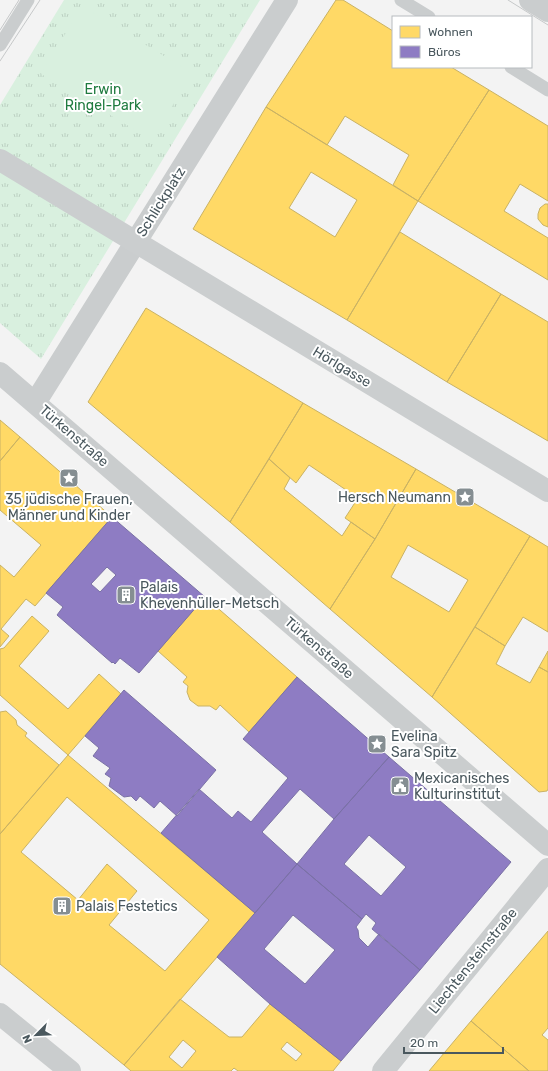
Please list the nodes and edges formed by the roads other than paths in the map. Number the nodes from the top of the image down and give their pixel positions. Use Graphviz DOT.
graph roads {
  1 [pos="28,0"];
  2 [pos="287,0"];
  3 [pos="401,0"];
  4 [pos="530,0"];
  5 [pos="548,11"];
  6 [pos="427,16"];
  7 [pos="0,45"];
  8 [pos="513,68"];
  9 [pos="548,90"];
  10 [pos="0,160"];
  11 [pos="136,242"];
  12 [pos="0,372"];
  13 [pos="35,403"];
  14 [pos="548,491"];
  15 [pos="548,845"];
  16 [pos="548,869"];
  17 [pos="0,1014"];
  18 [pos="70,1071"];
  19 [pos="383,1071"];
  1 -- 7 [label="lane"];
  2 -- 11 [label="street, Schlickplatz"];
  3 -- 6 [label="lane"];
  4 -- 5 [label="street"];
  8 -- 9 [label="lane"];
  10 -- 11 [label="main road"];
  11 -- 13 [label="street, Schlickplatz"];
  11 -- 14 [label="main road, Hörlgasse"];
  12 -- 13 [label="street, Türkenstraße"];
  13 -- 15 [label="street, Türkenstraße"];
  16 -- 19 [label="street, Liechtensteinstraße"];
  17 -- 18 [label="street"];
}
